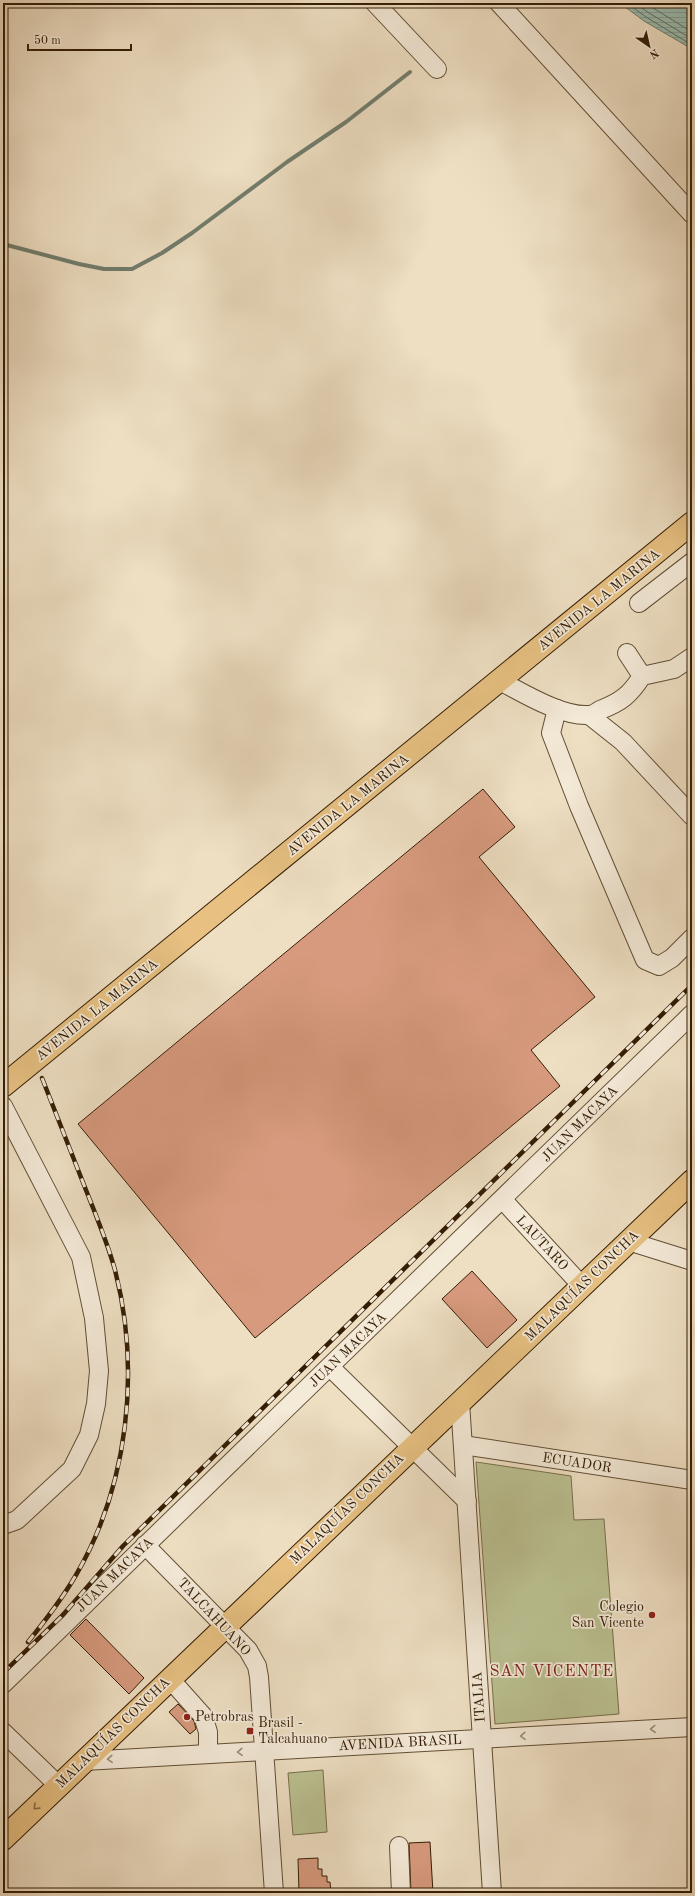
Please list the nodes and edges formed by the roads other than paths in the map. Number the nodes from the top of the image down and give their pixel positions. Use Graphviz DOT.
graph roads {
  1 [pos="375,3"];
  2 [pos="499,3"];
  3 [pos="437,69"];
  4 [pos="692,214"];
  5 [pos="692,523"];
  6 [pos="691,564"];
  7 [pos="639,602"];
  8 [pos="627,653"];
  9 [pos="692,657"];
  10 [pos="642,676"];
  11 [pos="500,681"];
  12 [pos="557,708"];
  13 [pos="589,715"];
  14 [pos="692,816"];
  15 [pos="692,938"];
  16 [pos="692,1014"];
  17 [pos="3,1086"];
  18 [pos="3,1106"];
  19 [pos="692,1181"];
  20 [pos="503,1200"];
  21 [pos="628,1241"];
  22 [pos="692,1261"];
  23 [pos="582,1286"];
  24 [pos="330,1368"];
  25 [pos="460,1402"];
  26 [pos="463,1445"];
  27 [pos="412,1448"];
  28 [pos="692,1480"];
  29 [pos="467,1501"];
  30 [pos="3,1524"];
  31 [pos="145,1545"];
  32 [pos="225,1626"];
  33 [pos="170,1679"];
  34 [pos="3,1684"];
  35 [pos="692,1727"];
  36 [pos="3,1732"];
  37 [pos="482,1739"];
  38 [pos="264,1750"];
  39 [pos="208,1754"];
  40 [pos="84,1760"];
  41 [pos="58,1785"];
  42 [pos="3,1838"];
  43 [pos="399,1846"];
  44 [pos="274,1893"];
  45 [pos="401,1893"];
  46 [pos="492,1893"];
  1 -- 3 [label="street"];
  2 -- 4 [label="street"];
  5 -- 11 [label="main road, AVENIDA LA MARINA"];
  6 -- 7 [label="street"];
  8 -- 10 [label="street"];
  9 -- 10 [label="street"];
  10 -- 13 [label="street"];
  11 -- 12 [label="street"];
  11 -- 17 [label="main road, AVENIDA LA MARINA"];
  12 -- 13 [label="street"];
  12 -- 15 [label="street"];
  13 -- 14 [label="street"];
  16 -- 20 [label="street, JUAN MACAYA"];
  18 -- 30 [label="street"];
  19 -- 21 [label="main road, MALAQUÍAS CONCHA"];
  20 -- 23 [label="street, LAUTARO"];
  20 -- 24 [label="street, JUAN MACAYA"];
  21 -- 22 [label="street"];
  21 -- 23 [label="main road, MALAQUÍAS CONCHA"];
  23 -- 25 [label="main road, MALAQUÍAS CONCHA"];
  24 -- 27 [label="street"];
  24 -- 31 [label="street, JUAN MACAYA"];
  25 -- 26 [label="street, ITALIA"];
  25 -- 27 [label="main road, MALAQUÍAS CONCHA"];
  26 -- 28 [label="street, ECUADOR"];
  26 -- 29 [label="street, ITALIA"];
  27 -- 29 [label="street"];
  27 -- 32 [label="main road, MALAQUÍAS CONCHA"];
  29 -- 37 [label="street, ITALIA"];
  31 -- 32 [label="street, TALCAHUANO"];
  31 -- 34 [label="street, JUAN MACAYA"];
  32 -- 33 [label="main road, MALAQUÍAS CONCHA"];
  32 -- 38 [label="street, TALCAHUANO"];
  33 -- 39 [label="street"];
  33 -- 40 [label="main road, MALAQUÍAS CONCHA"];
  35 -- 37 [label="street, AVENIDA BRASIL, one-way"];
  36 -- 41 [label="street"];
  37 -- 38 [label="street, AVENIDA BRASIL"];
  37 -- 46 [label="street, ITALIA"];
  38 -- 39 [label="street, AVENIDA BRASIL, one-way"];
  38 -- 44 [label="street, TALCAHUANO"];
  39 -- 40 [label="street, AVENIDA BRASIL, one-way"];
  40 -- 41 [label="main road, MALAQUÍAS CONCHA"];
  41 -- 42 [label="main road, MALAQUÍAS CONCHA, one-way"];
  43 -- 45 [label="street"];
}
